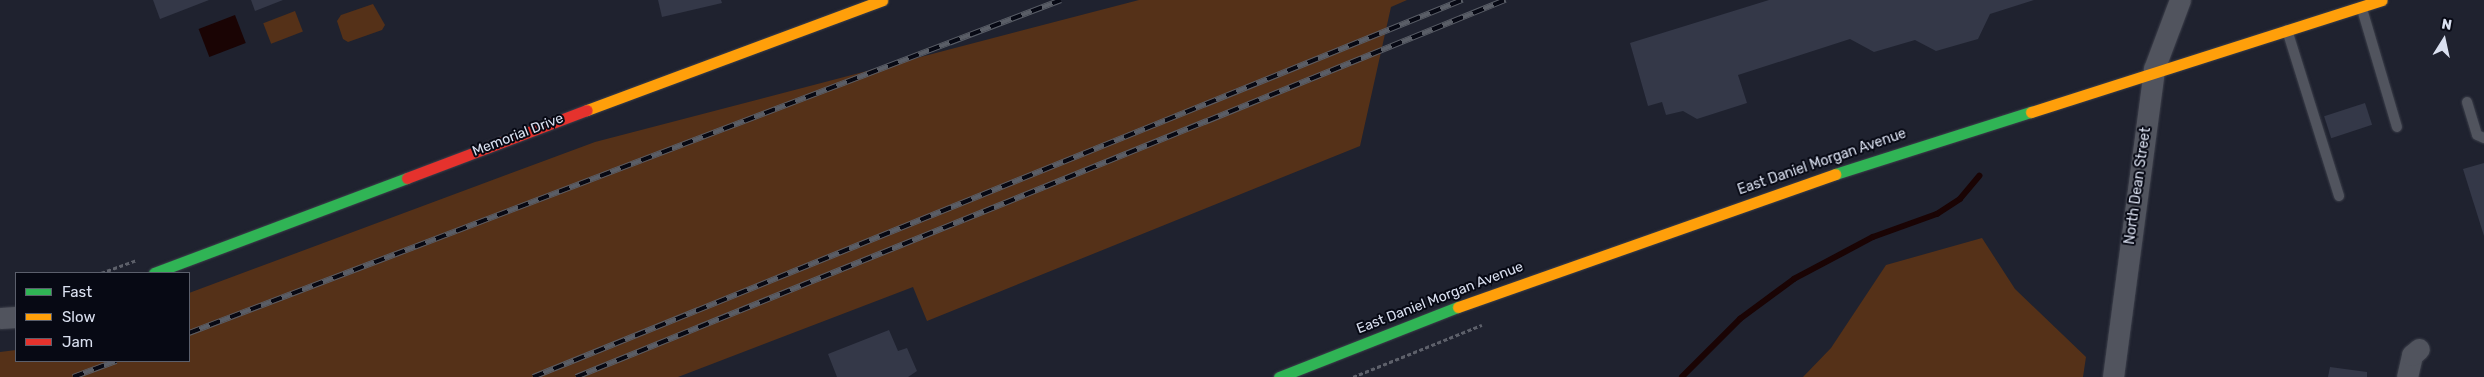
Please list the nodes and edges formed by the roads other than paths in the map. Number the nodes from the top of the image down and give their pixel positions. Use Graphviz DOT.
graph roads {
  1 [pos="882,0"];
  2 [pos="2180,0"];
  3 [pos="2382,0"];
  4 [pos="2361,6"];
  5 [pos="2287,29"];
  6 [pos="2154,69"];
  7 [pos="2467,102"];
  8 [pos="2397,127"];
  9 [pos="2484,138"];
  10 [pos="2339,196"];
  11 [pos="157,272"];
  12 [pos="15,317"];
  13 [pos="0,318"];
  14 [pos="2419,349"];
  15 [pos="1279,377"];
  16 [pos="2112,377"];
  17 [pos="2407,377"];
  1 -- 11 [label="main road, Memorial Drive"];
  2 -- 6 [label="street, North Dean Street"];
  3 -- 4 [label="main road, East Daniel Morgan Avenue"];
  4 -- 5 [label="main road, East Daniel Morgan Avenue"];
  4 -- 8 [label="lane"];
  5 -- 6 [label="main road, East Daniel Morgan Avenue"];
  5 -- 10 [label="lane"];
  6 -- 15 [label="main road, East Daniel Morgan Avenue"];
  6 -- 16 [label="street, North Dean Street"];
  7 -- 9 [label="lane"];
  12 -- 13 [label="street"];
  14 -- 17 [label="street"];
}
